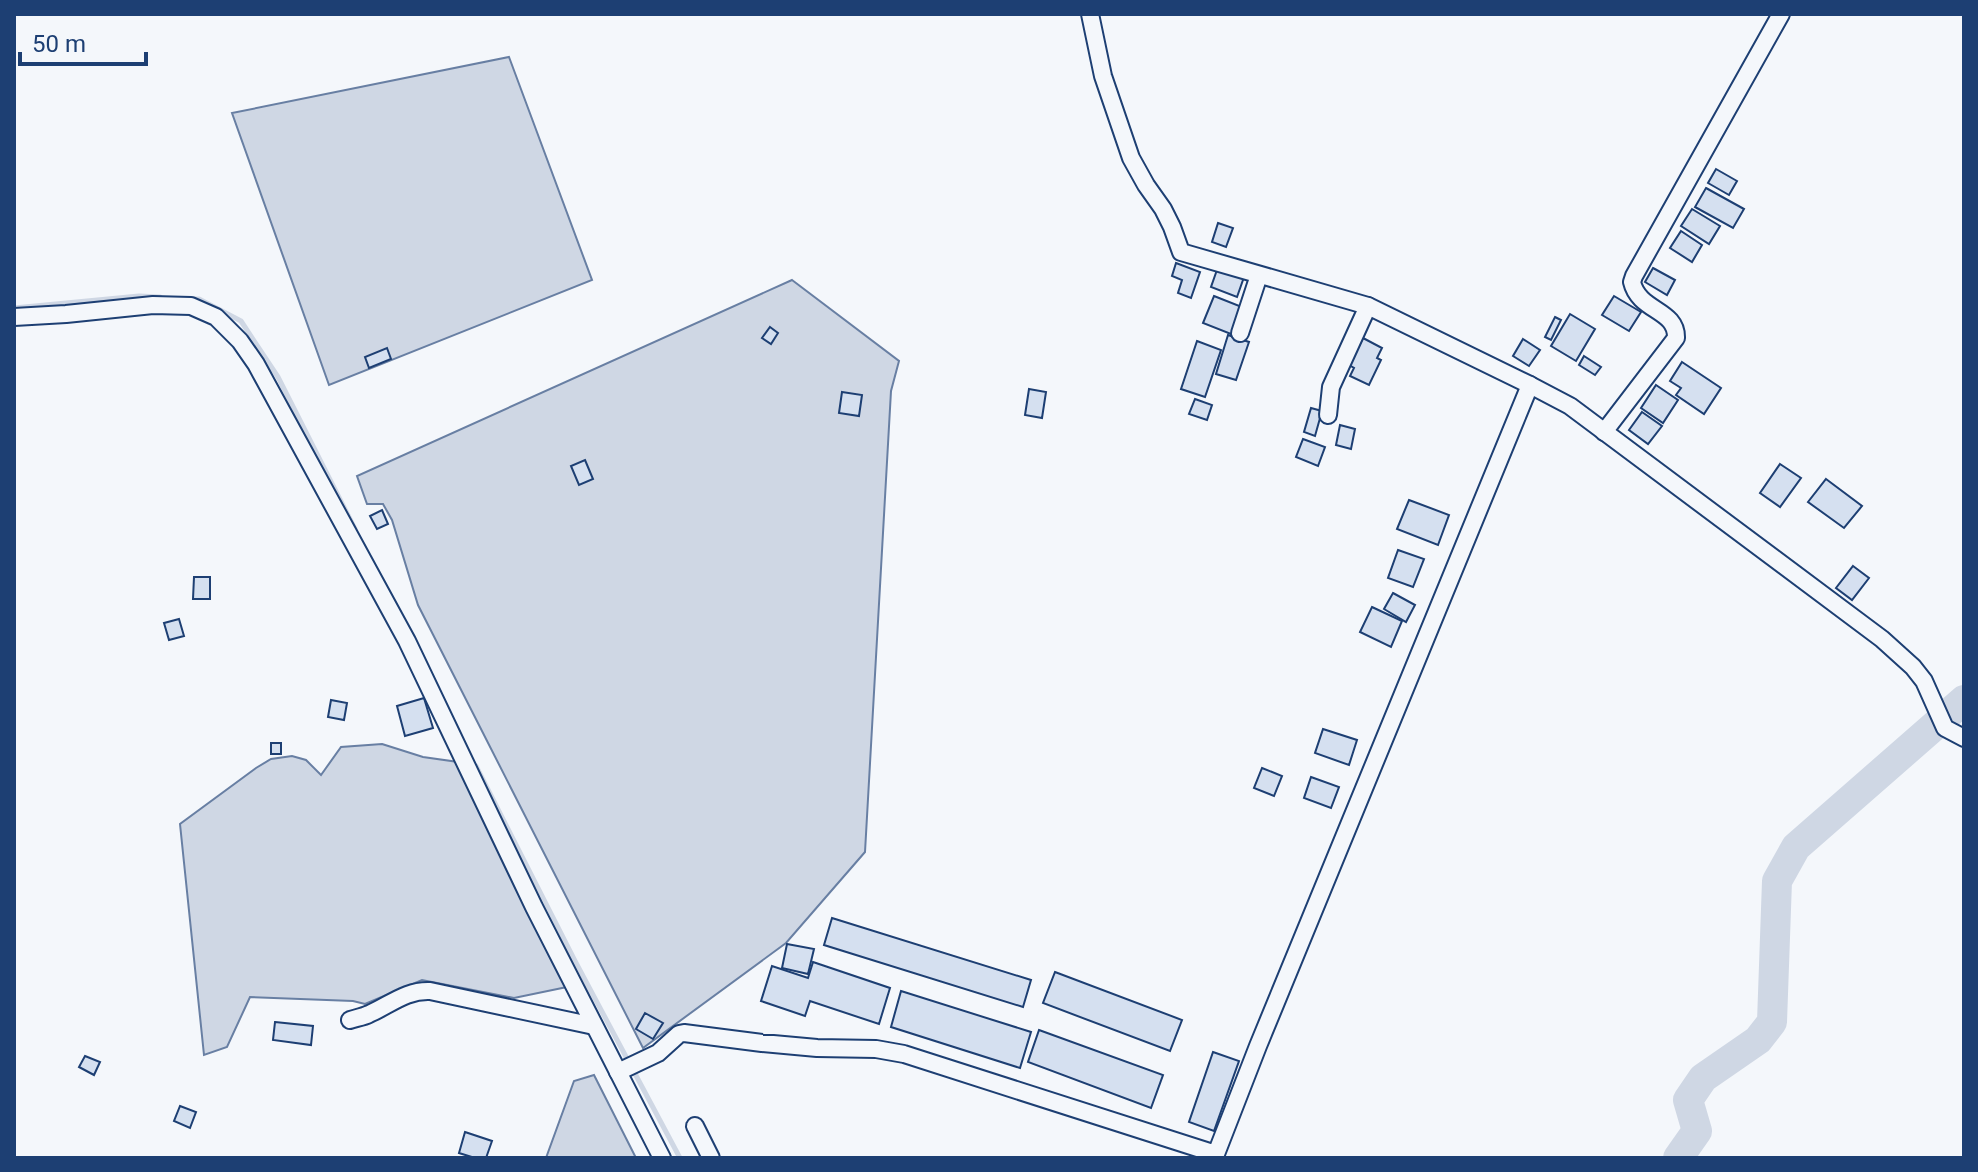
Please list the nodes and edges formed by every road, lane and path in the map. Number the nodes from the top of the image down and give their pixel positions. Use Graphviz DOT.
graph roads {
  1 [pos="1090,14"];
  2 [pos="1781,14"];
  3 [pos="1259,275"];
  4 [pos="1368,306"];
  5 [pos="14,317"];
  6 [pos="1240,333"];
  7 [pos="1530,385"];
  8 [pos="1328,415"];
  9 [pos="1604,432"];
  10 [pos="1964,738"];
  11 [pos="350,1020"];
  12 [pos="594,1026"];
  13 [pos="626,1068"];
  14 [pos="695,1126"];
  15 [pos="1222,1156"];
  16 [pos="662,1158"];
  17 [pos="711,1158"];
  1 -- 3 [label="street"];
  2 -- 9 [label="street"];
  3 -- 4 [label="street"];
  3 -- 6 [label="street"];
  4 -- 7 [label="street"];
  4 -- 8 [label="street"];
  5 -- 12 [label="street"];
  7 -- 9 [label="street"];
  7 -- 15 [label="street"];
  9 -- 10 [label="street"];
  11 -- 12 [label="street"];
  12 -- 13 [label="street"];
  13 -- 15 [label="street"];
  13 -- 16 [label="street"];
  14 -- 17 [label="street"];
}
